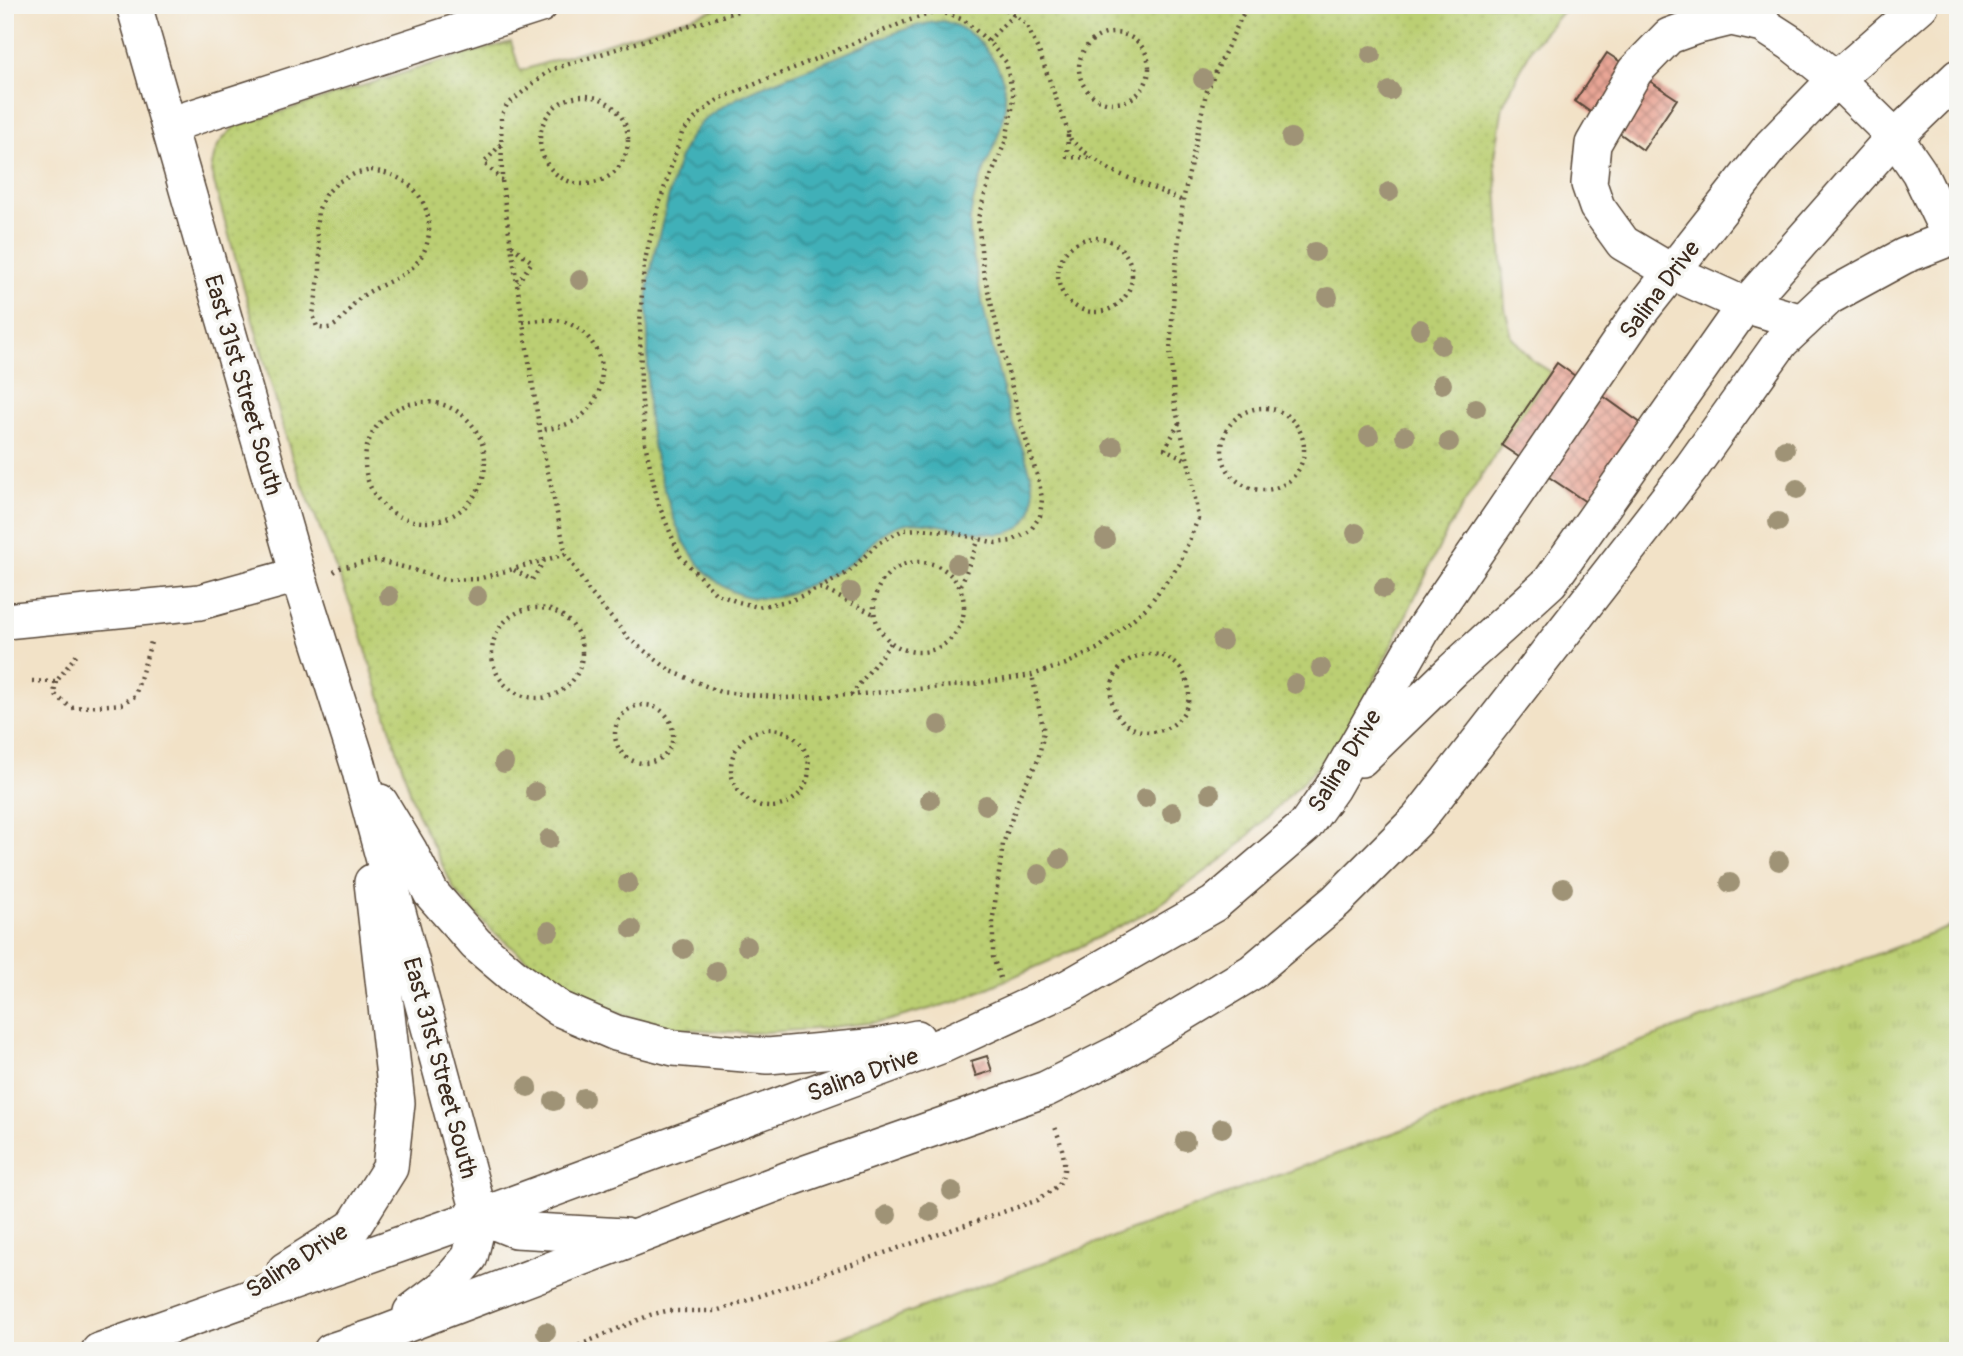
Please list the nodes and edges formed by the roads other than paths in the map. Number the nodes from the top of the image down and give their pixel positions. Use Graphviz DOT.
graph roads {
  1 [pos="134,5"];
  2 [pos="540,5"];
  3 [pos="1921,5"];
  4 [pos="458,18"];
  5 [pos="1958,77"];
  6 [pos="1836,79"];
  7 [pos="169,125"];
  8 [pos="1895,138"];
  9 [pos="1954,236"];
  10 [pos="1672,272"];
  11 [pos="1745,306"];
  12 [pos="1802,322"];
  13 [pos="298,575"];
  14 [pos="5,621"];
  15 [pos="358,764"];
  16 [pos="1332,788"];
  17 [pos="995,1021"];
  18 [pos="480,1216"];
  19 [pos="638,1236"];
  20 [pos="230,1305"];
  21 [pos="379,1335"];
  22 [pos="99,1351"];
  23 [pos="331,1351"];
  1 -- 7 [label="street, East 31st Street South"];
  2 -- 4 [label="street"];
  3 -- 6 [label="street, Salina Drive"];
  4 -- 7 [label="street"];
  5 -- 8 [label="street"];
  6 -- 8 [label="street"];
  6 -- 10 [label="street, Salina Drive"];
  6 -- 10 [label="street"];
  7 -- 13 [label="street, East 31st Street South"];
  8 -- 9 [label="street"];
  8 -- 11 [label="street"];
  9 -- 12 [label="street"];
  10 -- 11 [label="street"];
  10 -- 16 [label="street, Salina Drive"];
  11 -- 12 [label="street"];
  11 -- 16 [label="street"];
  12 -- 19 [label="street"];
  13 -- 14 [label="street"];
  13 -- 15 [label="street, East 31st Street South"];
  15 -- 17 [label="street, East 31st Street South"];
  15 -- 18 [label="street, East 31st Street South"];
  15 -- 20 [label="street, Salina Drive"];
  16 -- 17 [label="street, Salina Drive"];
  17 -- 18 [label="street, Salina Drive"];
  18 -- 19 [label="street"];
  18 -- 20 [label="street, Salina Drive"];
  18 -- 21 [label="street, East 31st Street South"];
  19 -- 21 [label="street"];
  20 -- 22 [label="street, Salina Drive"];
  21 -- 23 [label="street"];
}
